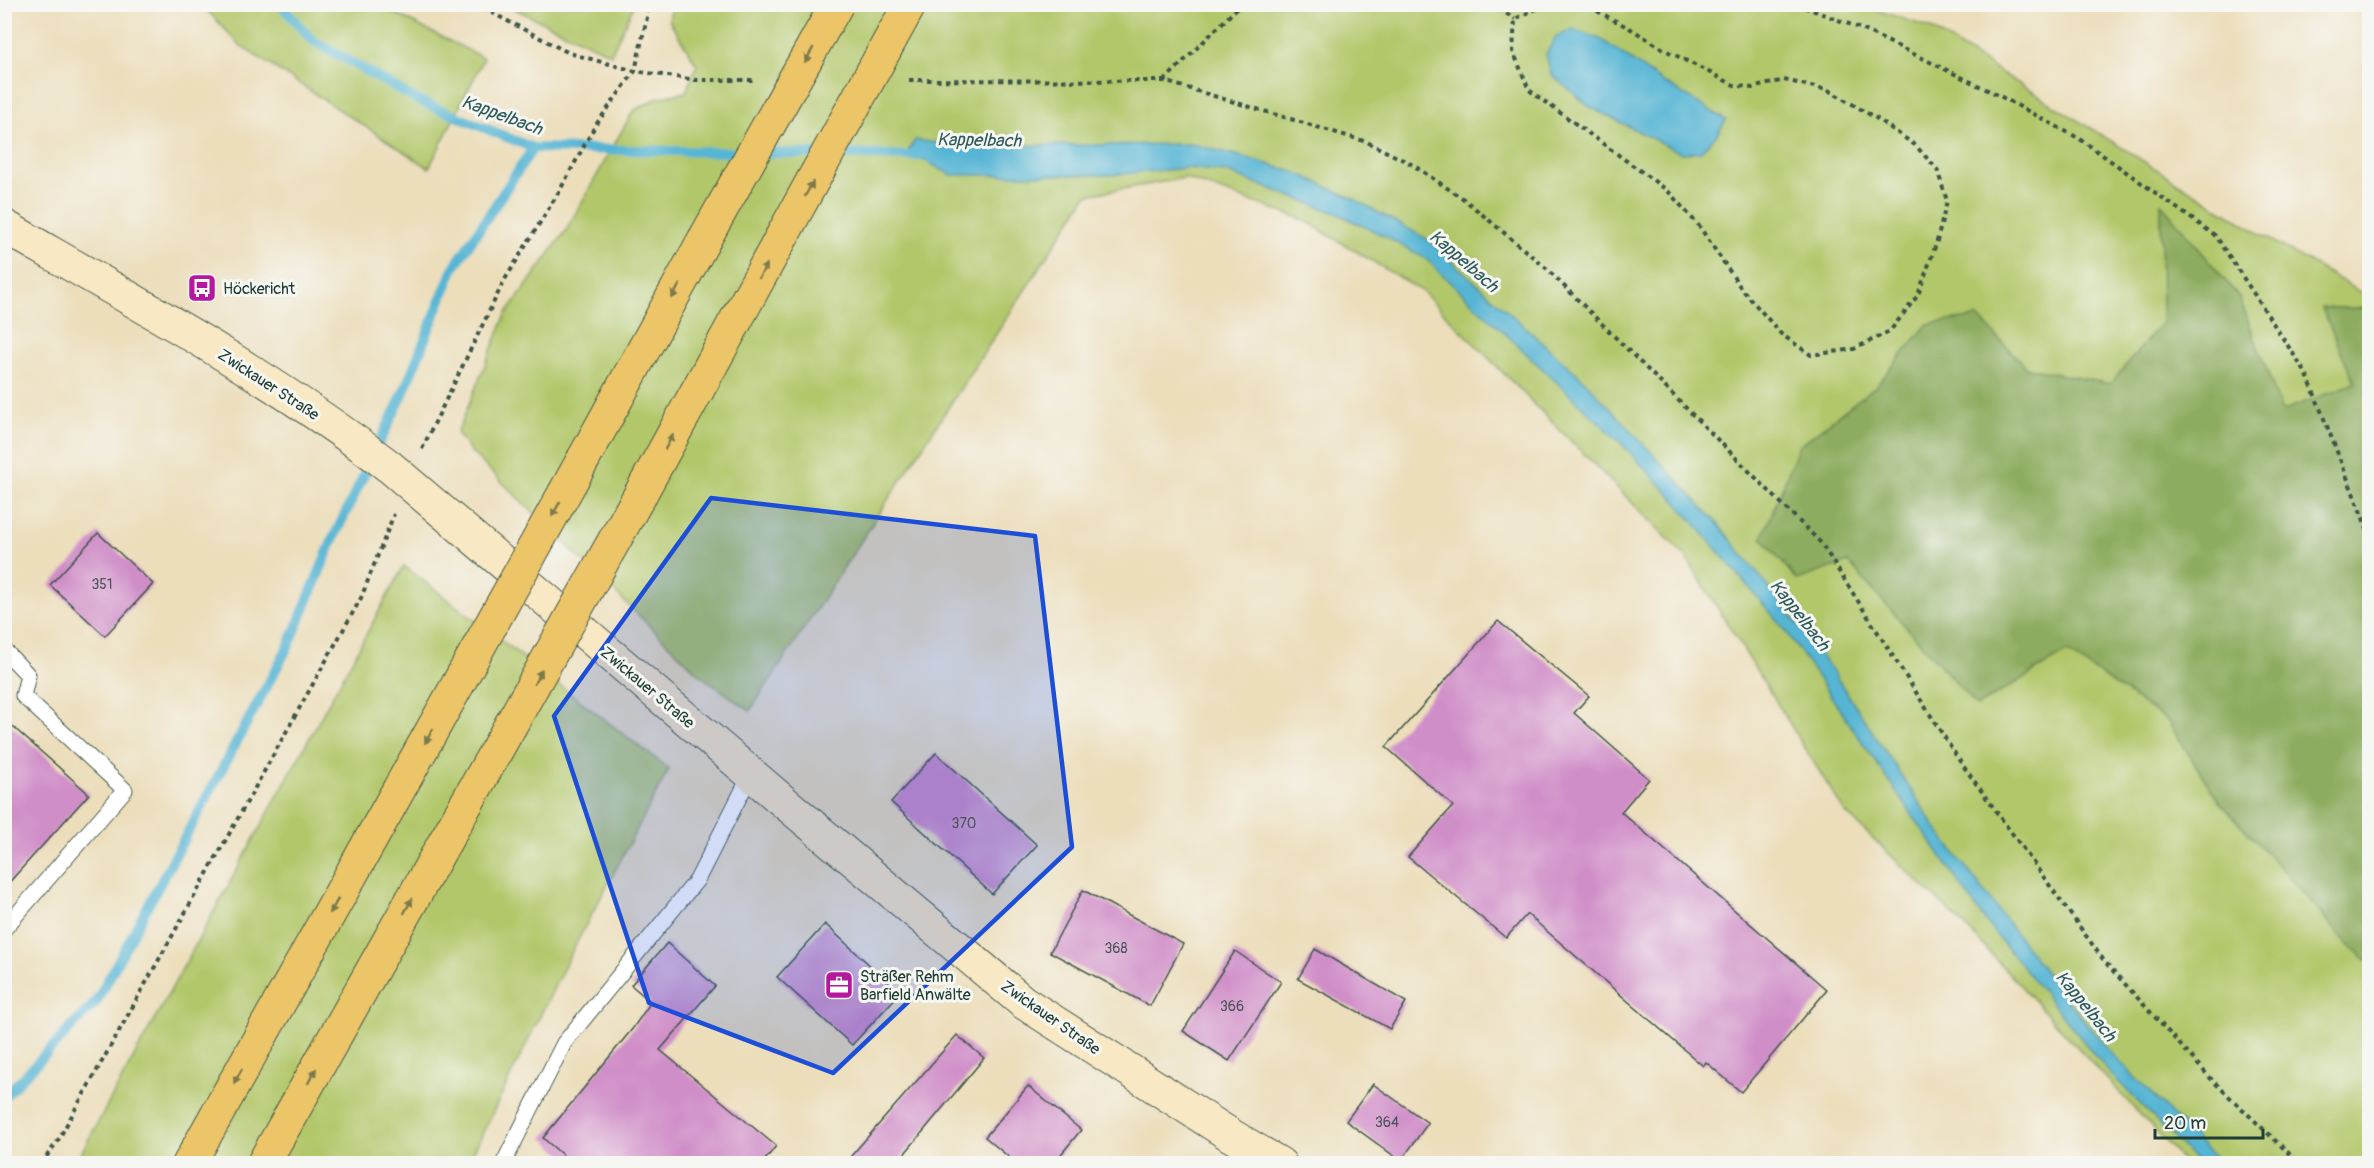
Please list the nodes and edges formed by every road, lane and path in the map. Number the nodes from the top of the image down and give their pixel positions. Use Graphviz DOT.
graph roads {
  1 [pos="475,4"];
  2 [pos="650,4"];
  3 [pos="837,4"];
  4 [pos="910,4"];
  5 [pos="1241,4"];
  6 [pos="1491,4"];
  7 [pos="1796,4"];
  8 [pos="1515,19"];
  9 [pos="635,71"];
  10 [pos="766,80"];
  11 [pos="906,80"];
  12 [pos="1164,81"];
  13 [pos="4,226"];
  14 [pos="398,474"];
  15 [pos="2370,536"];
  16 [pos="4,650"];
  17 [pos="751,774"];
  18 [pos="4,929"];
  19 [pos="41,1164"];
  20 [pos="189,1164"];
  21 [pos="263,1164"];
  22 [pos="503,1164"];
  23 [pos="1280,1164"];
  24 [pos="2300,1164"];
  1 -- 9 [label="path"];
  2 -- 9 [label="path"];
  3 -- 20 [label="highway, one-way, bridge"];
  21 -- 4 [label="highway, one-way, bridge"];
  5 -- 12 [label="path"];
  6 -- 8 [label="path"];
  7 -- 15 [label="path"];
  8 -- 8 [label="path"];
  9 -- 10 [label="path"];
  9 -- 14 [label="path"];
  11 -- 12 [label="path"];
  12 -- 24 [label="path"];
  13 -- 14 [label="main road, Zwickauer Straße"];
  14 -- 17 [label="main road, Zwickauer Straße"];
  14 -- 19 [label="path"];
  16 -- 18 [label="lane"];
  17 -- 22 [label="lane"];
  17 -- 23 [label="main road, Zwickauer Straße"];
}
